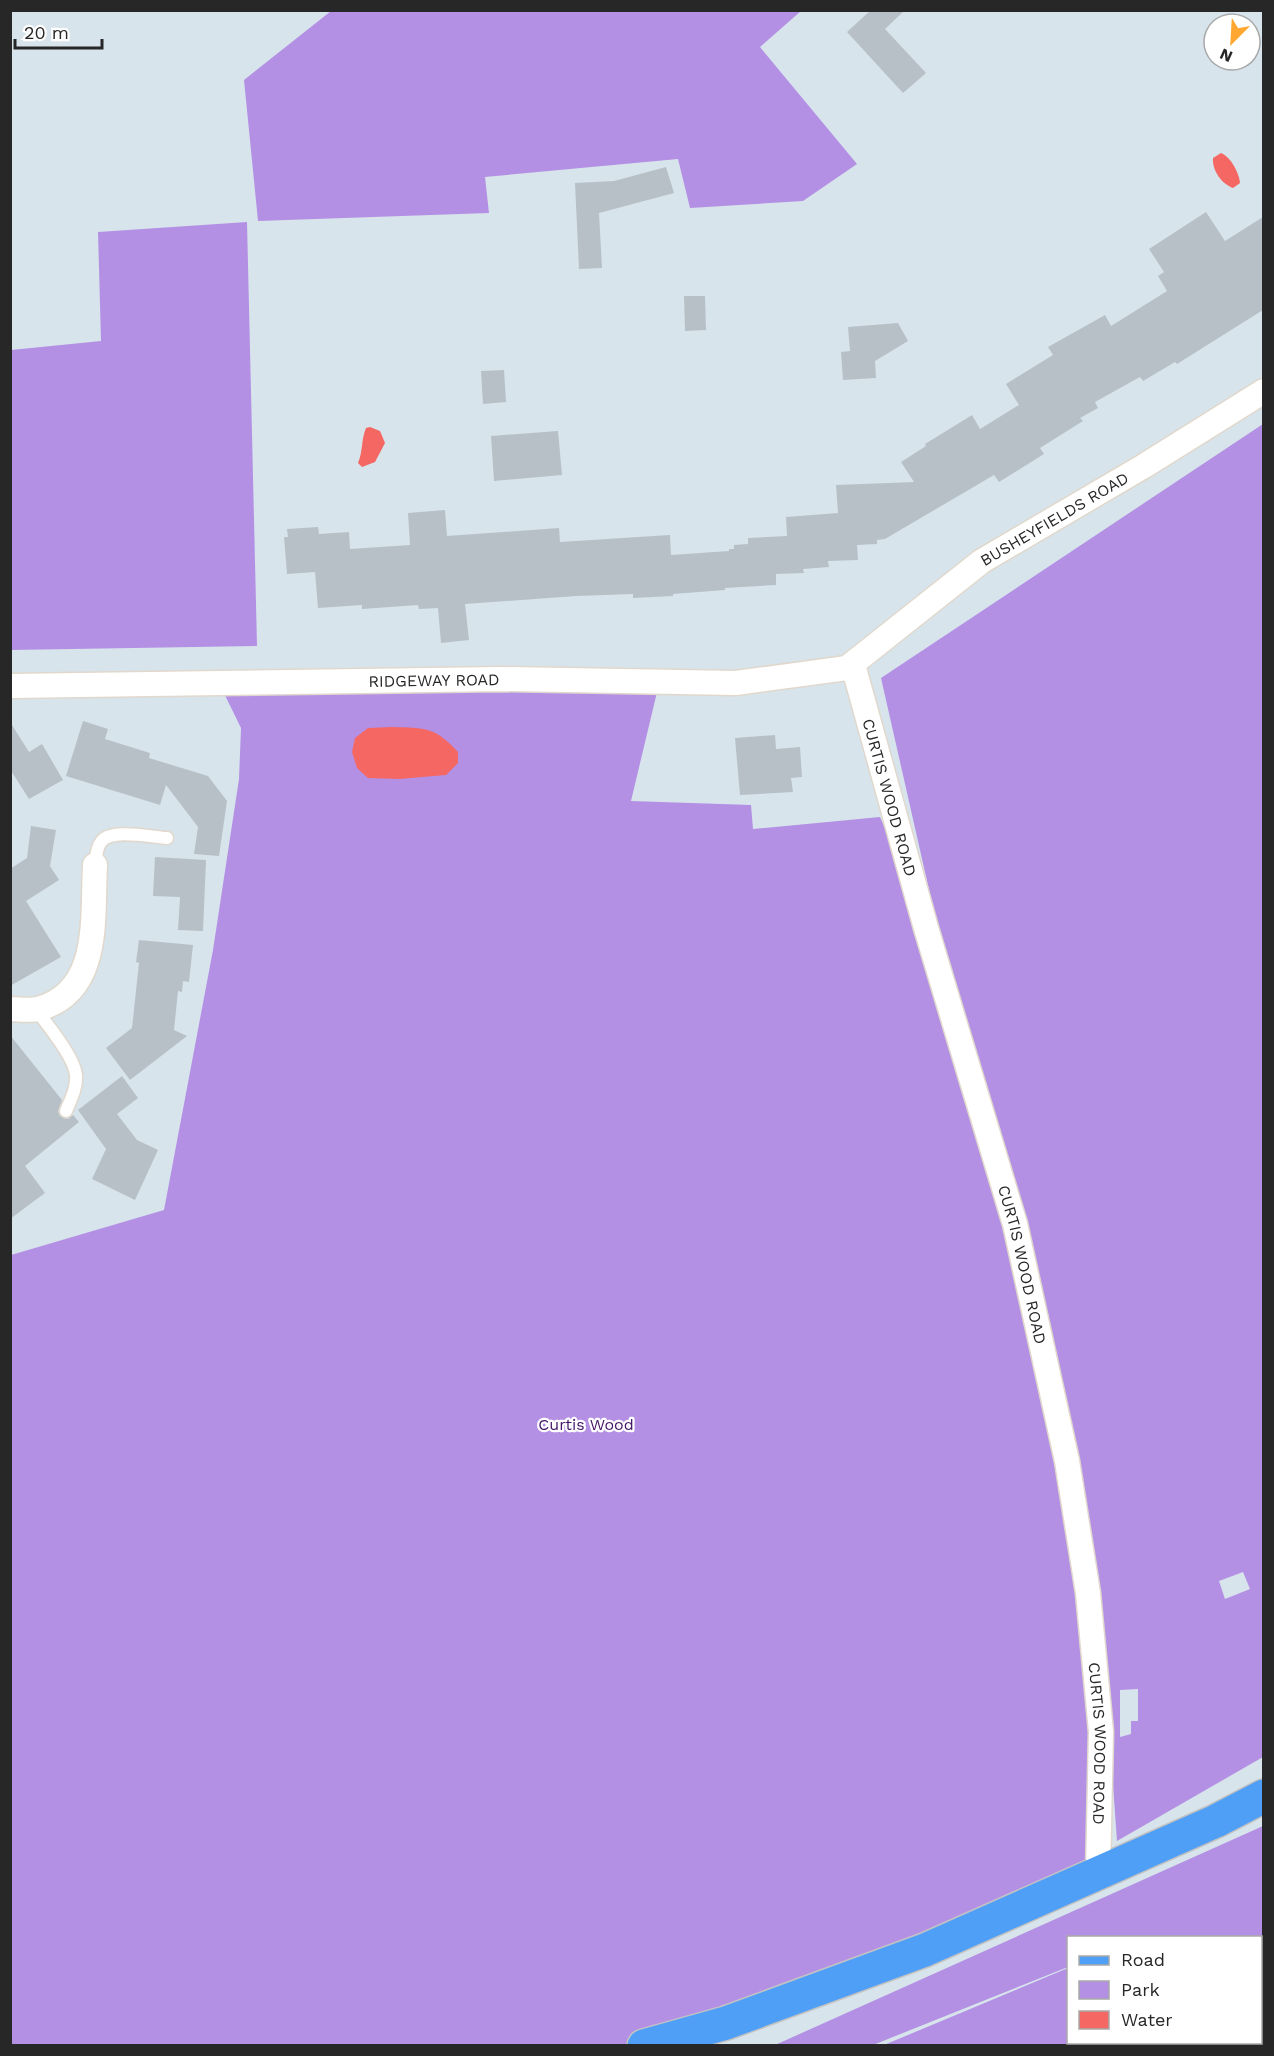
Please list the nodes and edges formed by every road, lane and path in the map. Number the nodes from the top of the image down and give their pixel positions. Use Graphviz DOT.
graph roads {
  1 [pos="1263,391"];
  2 [pos="852,668"];
  3 [pos="10,686"];
  4 [pos="167,838"];
  5 [pos="95,865"];
  6 [pos="10,1009"];
  7 [pos="36,1009"];
  8 [pos="66,1111"];
  9 [pos="1263,1796"];
  10 [pos="1098,1875"];
  11 [pos="644,2046"];
  1 -- 2 [label="street, BUSHEYFIELDS ROAD"];
  2 -- 3 [label="street, RIDGEWAY ROAD"];
  2 -- 10 [label="street, CURTIS WOOD ROAD"];
  4 -- 5 [label="lane"];
  5 -- 7 [label="street"];
  6 -- 7 [label="street"];
  7 -- 8 [label="lane"];
  9 -- 10 [label="main road"];
  10 -- 11 [label="main road"];
}
